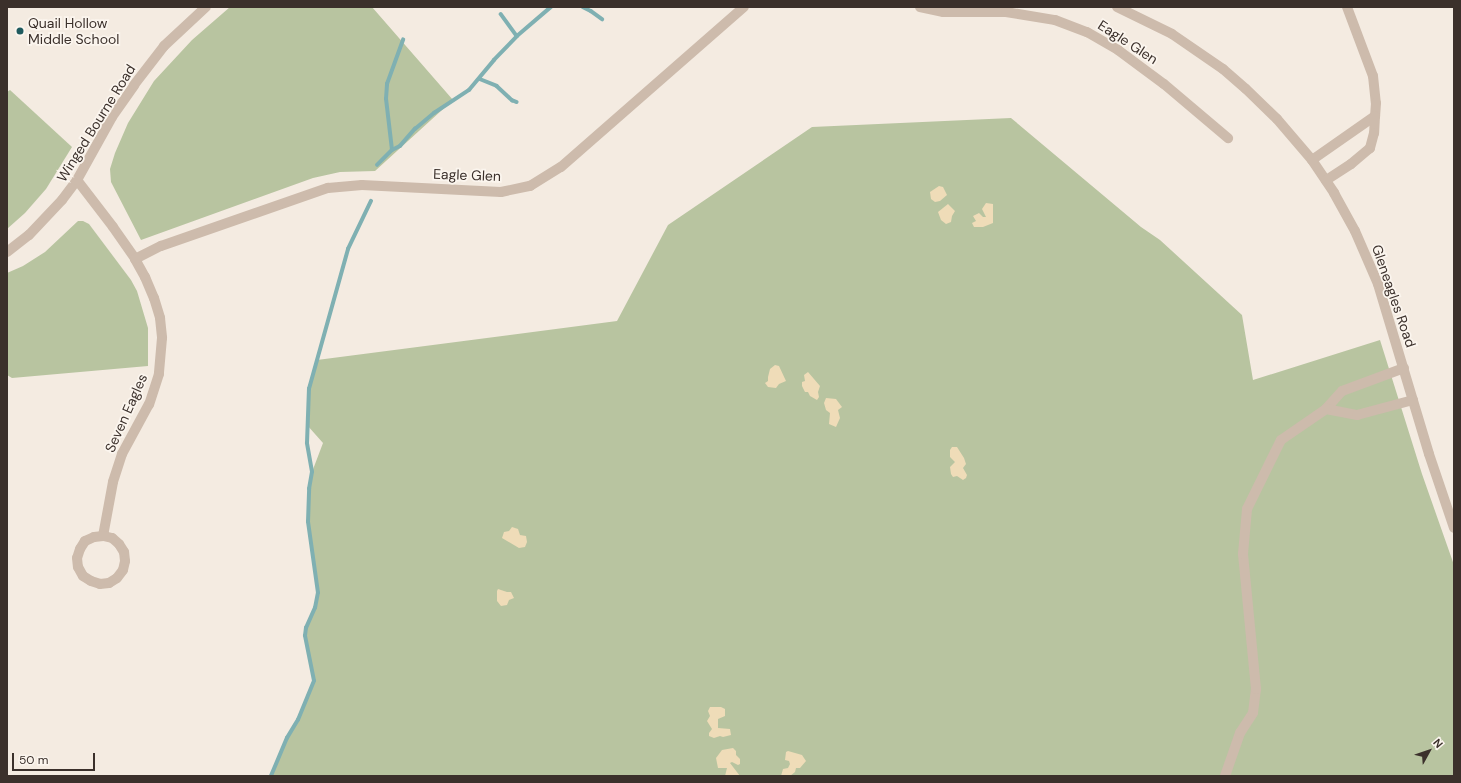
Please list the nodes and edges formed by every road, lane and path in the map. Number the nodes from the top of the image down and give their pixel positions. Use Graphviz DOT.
graph roads {
  1 [pos="206,7"];
  2 [pos="744,7"];
  3 [pos="920,7"];
  4 [pos="1117,7"];
  5 [pos="1346,7"];
  6 [pos="1375,116"];
  7 [pos="1228,138"];
  8 [pos="1312,160"];
  9 [pos="77,180"];
  10 [pos="1326,180"];
  11 [pos="7,252"];
  12 [pos="135,259"];
  13 [pos="1404,368"];
  14 [pos="1413,400"];
  15 [pos="1326,409"];
  16 [pos="1454,528"];
  17 [pos="103,536"];
  18 [pos="1225,776"];
  1 -- 9 [label="street, Winged Bourne Road"];
  2 -- 12 [label="street, Eagle Glen"];
  3 -- 7 [label="street, Eagle Glen"];
  4 -- 8 [label="street, Gleneagles Road"];
  5 -- 6 [label="street"];
  6 -- 8 [label="street"];
  6 -- 10 [label="street"];
  8 -- 10 [label="street, Gleneagles Road"];
  9 -- 11 [label="street, Winged Bourne Road"];
  9 -- 12 [label="street, Seven Eagles"];
  10 -- 13 [label="street, Gleneagles Road"];
  12 -- 17 [label="street, Seven Eagles"];
  13 -- 14 [label="street, Gleneagles Road"];
  13 -- 15 [label="street"];
  14 -- 15 [label="street"];
  14 -- 16 [label="street, Gleneagles Road"];
  15 -- 18 [label="street"];
  17 -- 17 [label="street"];
}
